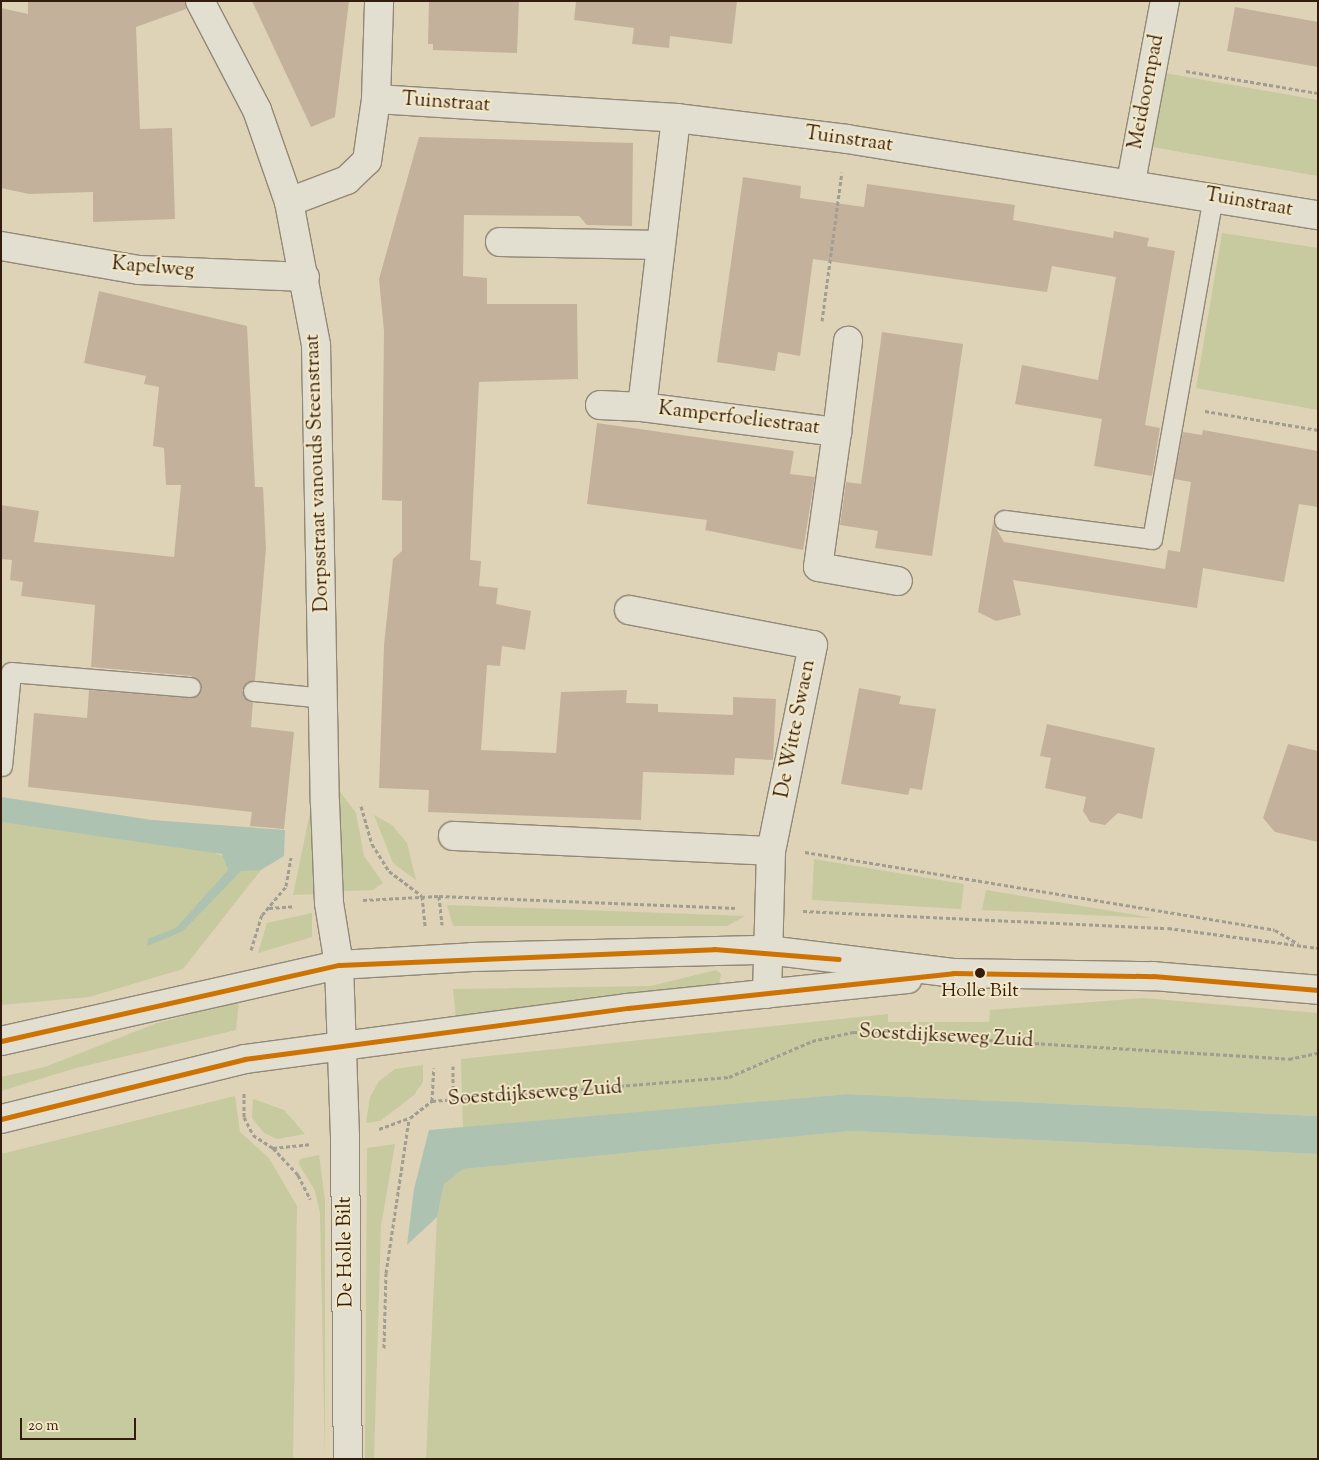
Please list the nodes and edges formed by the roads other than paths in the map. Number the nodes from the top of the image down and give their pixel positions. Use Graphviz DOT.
graph roads {
  1 [pos="200,1"];
  2 [pos="379,1"];
  3 [pos="1165,1"];
  4 [pos="376,99"];
  5 [pos="676,118"];
  6 [pos="1131,182"];
  7 [pos="1213,196"];
  8 [pos="289,202"];
  9 [pos="1318,216"];
  10 [pos="500,242"];
  11 [pos="660,245"];
  12 [pos="1,246"];
  13 [pos="305,277"];
  14 [pos="848,341"];
  15 [pos="600,404"];
  16 [pos="642,407"];
  17 [pos="837,432"];
  18 [pos="1004,520"];
  19 [pos="898,581"];
  20 [pos="629,610"];
  21 [pos="190,687"];
  22 [pos="252,692"];
  23 [pos="325,698"];
  24 [pos="2,766"];
  25 [pos="453,836"];
  26 [pos="772,850"];
  27 [pos="767,950"];
  28 [pos="339,965"];
  29 [pos="953,974"];
  30 [pos="1318,990"];
  31 [pos="767,994"];
  32 [pos="1,1041"];
  33 [pos="341,1045"];
  34 [pos="1,1120"];
  35 [pos="348,1459"];
  1 -- 8 [label="street, Dorpsstraat vanouds Steenstraat"];
  2 -- 4 [label="street"];
  3 -- 6 [label="street, Meidoornpad"];
  4 -- 5 [label="street, Tuinstraat"];
  4 -- 8 [label="street"];
  5 -- 6 [label="street, Tuinstraat"];
  5 -- 11 [label="street, Kamperfoeliestraat"];
  6 -- 7 [label="street, Tuinstraat"];
  7 -- 9 [label="street, Tuinstraat"];
  7 -- 18 [label="lane"];
  8 -- 13 [label="street, Dorpsstraat vanouds Steenstraat"];
  10 -- 11 [label="street"];
  11 -- 16 [label="street, Kamperfoeliestraat"];
  12 -- 13 [label="street, Kapelweg"];
  13 -- 23 [label="street, Dorpsstraat vanouds Steenstraat"];
  14 -- 17 [label="street, Kamperfoeliestraat"];
  15 -- 16 [label="street, Kamperfoeliestraat"];
  16 -- 17 [label="street, Kamperfoeliestraat"];
  17 -- 19 [label="street, Kamperfoeliestraat"];
  20 -- 26 [label="street, De Witte Swaen"];
  21 -- 24 [label="lane"];
  22 -- 23 [label="lane"];
  23 -- 28 [label="street, Dorpsstraat vanouds Steenstraat"];
  25 -- 26 [label="street"];
  26 -- 27 [label="street, De Witte Swaen"];
  27 -- 28 [label="street"];
  27 -- 29 [label="street"];
  27 -- 31 [label="street, De Witte Swaen"];
  28 -- 32 [label="street"];
  28 -- 33 [label="street, De Holle Bilt"];
  29 -- 30 [label="street"];
  29 -- 31 [label="street"];
  31 -- 33 [label="street"];
  33 -- 34 [label="street"];
  33 -- 35 [label="street, De Holle Bilt"];
}
